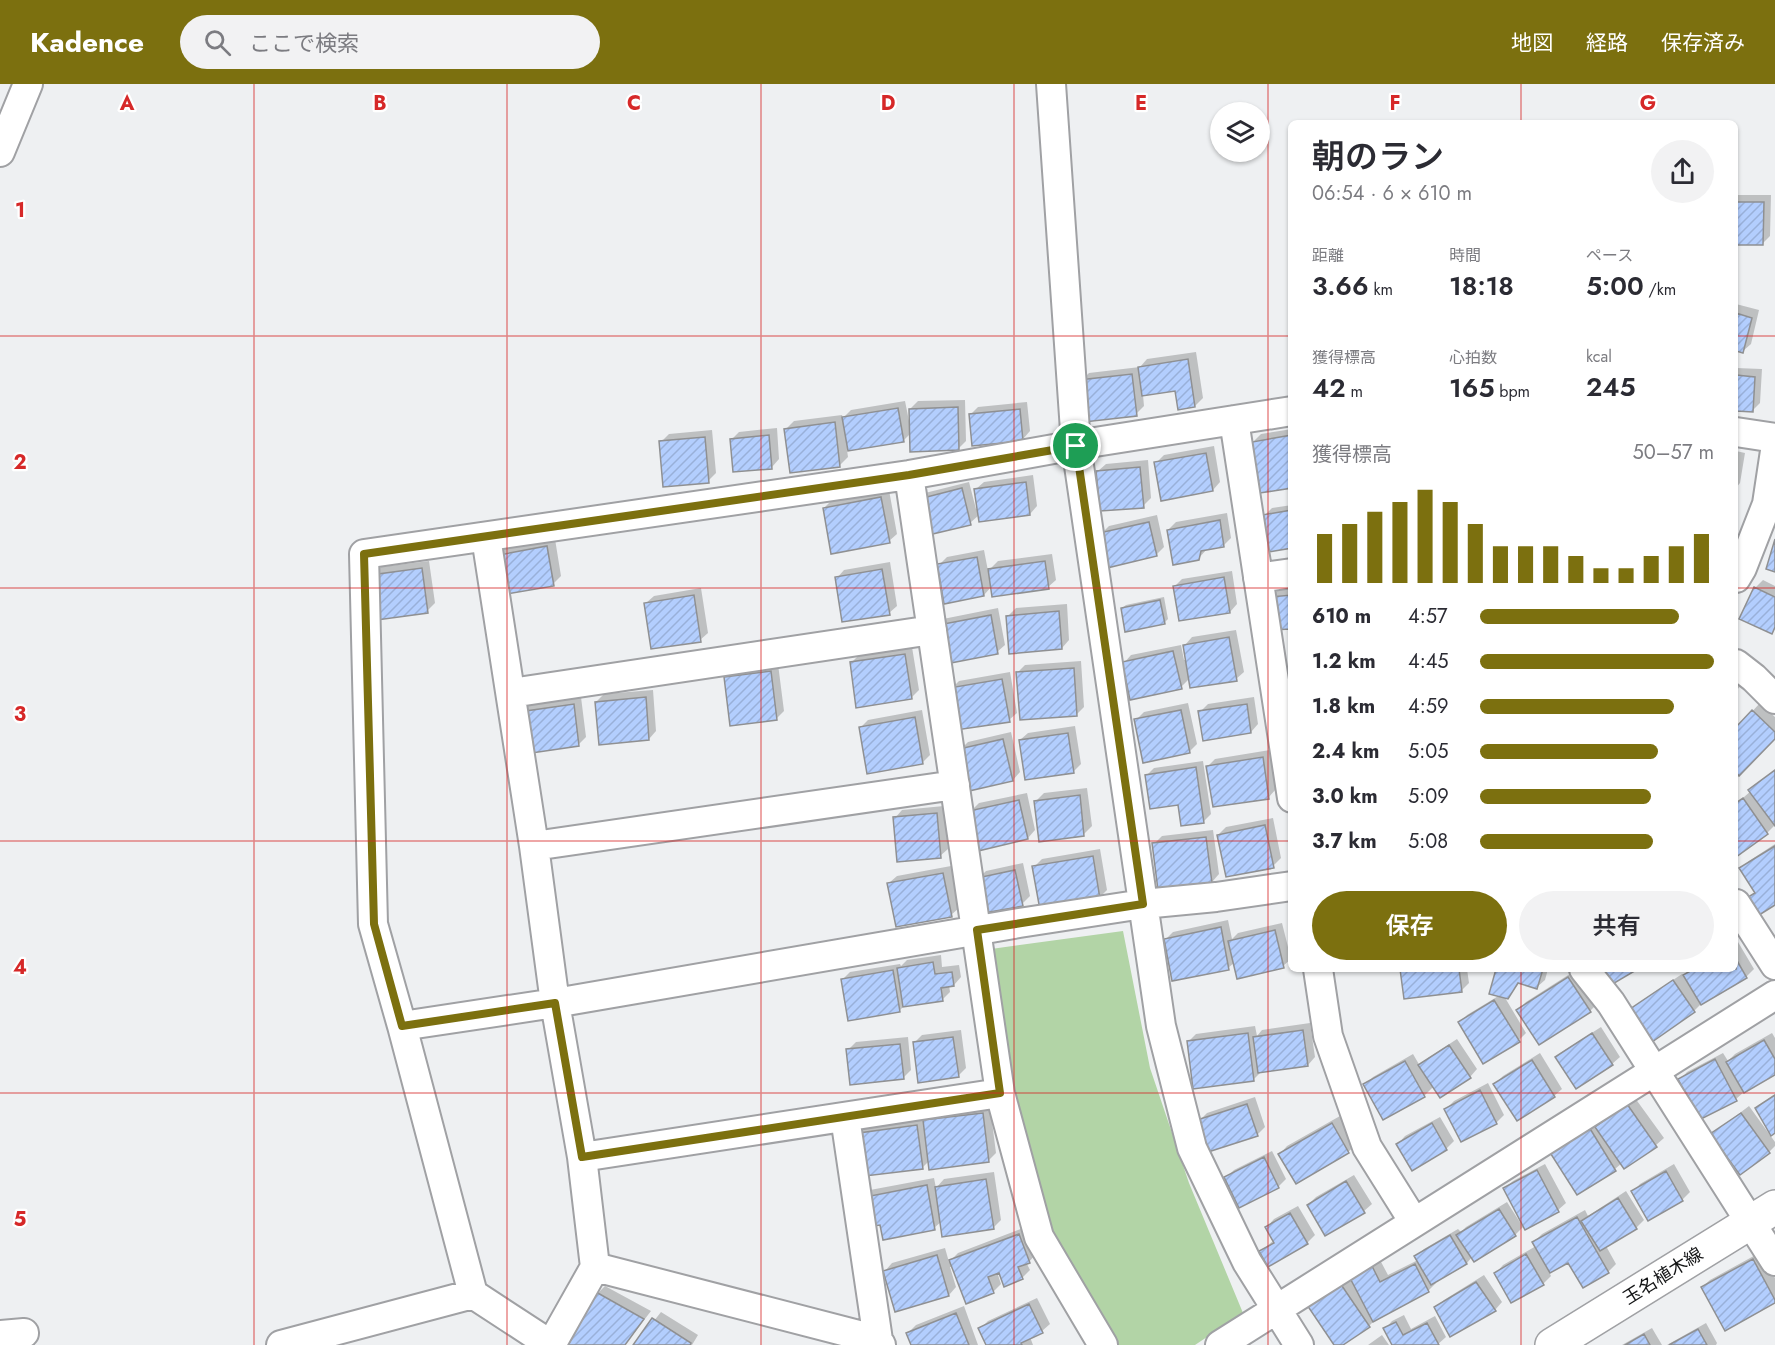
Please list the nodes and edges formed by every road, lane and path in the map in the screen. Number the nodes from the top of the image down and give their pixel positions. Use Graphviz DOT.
graph roads {
  1 [pos="28,84"];
  2 [pos="1051,84"];
  3 [pos="0,152"];
  4 [pos="1288,412"];
  5 [pos="1234,420"];
  6 [pos="1738,432"];
  7 [pos="1775,438"];
  8 [pos="1076,446"];
  9 [pos="1775,451"];
  10 [pos="909,475"];
  11 [pos="486,537"];
  12 [pos="1288,574"];
  13 [pos="1738,575"];
  14 [pos="1258,578"];
  15 [pos="932,630"];
  16 [pos="1738,666"];
  17 [pos="511,693"];
  18 [pos="1775,699"];
  19 [pos="1286,728"];
  20 [pos="1288,751"];
  21 [pos="955,785"];
  22 [pos="534,846"];
  23 [pos="1288,887"];
  24 [pos="1143,904"];
  25 [pos="1738,907"];
  26 [pos="977,930"];
  27 [pos="1775,965"];
  28 [pos="1318,972"];
  29 [pos="1586,972"];
  30 [pos="1775,994"];
  31 [pos="555,1003"];
  32 [pos="402,1026"];
  33 [pos="1654,1070"];
  34 [pos="1000,1093"];
  35 [pos="845,1117"];
  36 [pos="582,1157"];
  37 [pos="1763,1214"];
  38 [pos="1414,1222"];
  39 [pos="1775,1261"];
  40 [pos="595,1268"];
  41 [pos="473,1294"];
  42 [pos="1276,1310"];
  43 [pos="880,1343"];
  44 [pos="281,1345"];
  45 [pos="551,1345"];
  46 [pos="1103,1345"];
  47 [pos="1220,1345"];
  48 [pos="1299,1345"];
  49 [pos="1552,1345"];
  1 -- 3 [label="street"];
  2 -- 8 [label="street"];
  4 -- 5 [label="street"];
  5 -- 8 [label="street"];
  5 -- 14 [label="street"];
  6 -- 7 [label="street"];
  8 -- 10 [label="street"];
  8 -- 24 [label="street"];
  9 -- 13 [label="street"];
  10 -- 11 [label="street"];
  10 -- 15 [label="street"];
  11 -- 17 [label="street"];
  11 -- 32 [label="street"];
  12 -- 14 [label="street"];
  14 -- 19 [label="street"];
  15 -- 17 [label="street"];
  15 -- 21 [label="street"];
  16 -- 18 [label="street"];
  17 -- 22 [label="street"];
  19 -- 20 [label="street"];
  21 -- 22 [label="street"];
  21 -- 26 [label="street"];
  22 -- 31 [label="street"];
  23 -- 24 [label="street"];
  24 -- 26 [label="street"];
  24 -- 42 [label="street"];
  25 -- 27 [label="street"];
  26 -- 31 [label="street"];
  26 -- 34 [label="street"];
  28 -- 38 [label="street"];
  29 -- 33 [label="street"];
  30 -- 33 [label="street"];
  31 -- 32 [label="street"];
  31 -- 36 [label="street"];
  32 -- 41 [label="street"];
  33 -- 37 [label="street"];
  33 -- 38 [label="street"];
  34 -- 35 [label="street"];
  34 -- 46 [label="street"];
  35 -- 36 [label="street"];
  35 -- 43 [label="street"];
  36 -- 40 [label="street"];
  37 -- 39 [label="street"];
  37 -- 49 [label="main road, 玉名植木線"];
  38 -- 42 [label="street"];
  40 -- 43 [label="street"];
  40 -- 45 [label="street"];
  41 -- 44 [label="street"];
  41 -- 45 [label="street"];
  42 -- 47 [label="street"];
  42 -- 48 [label="street"];
}
